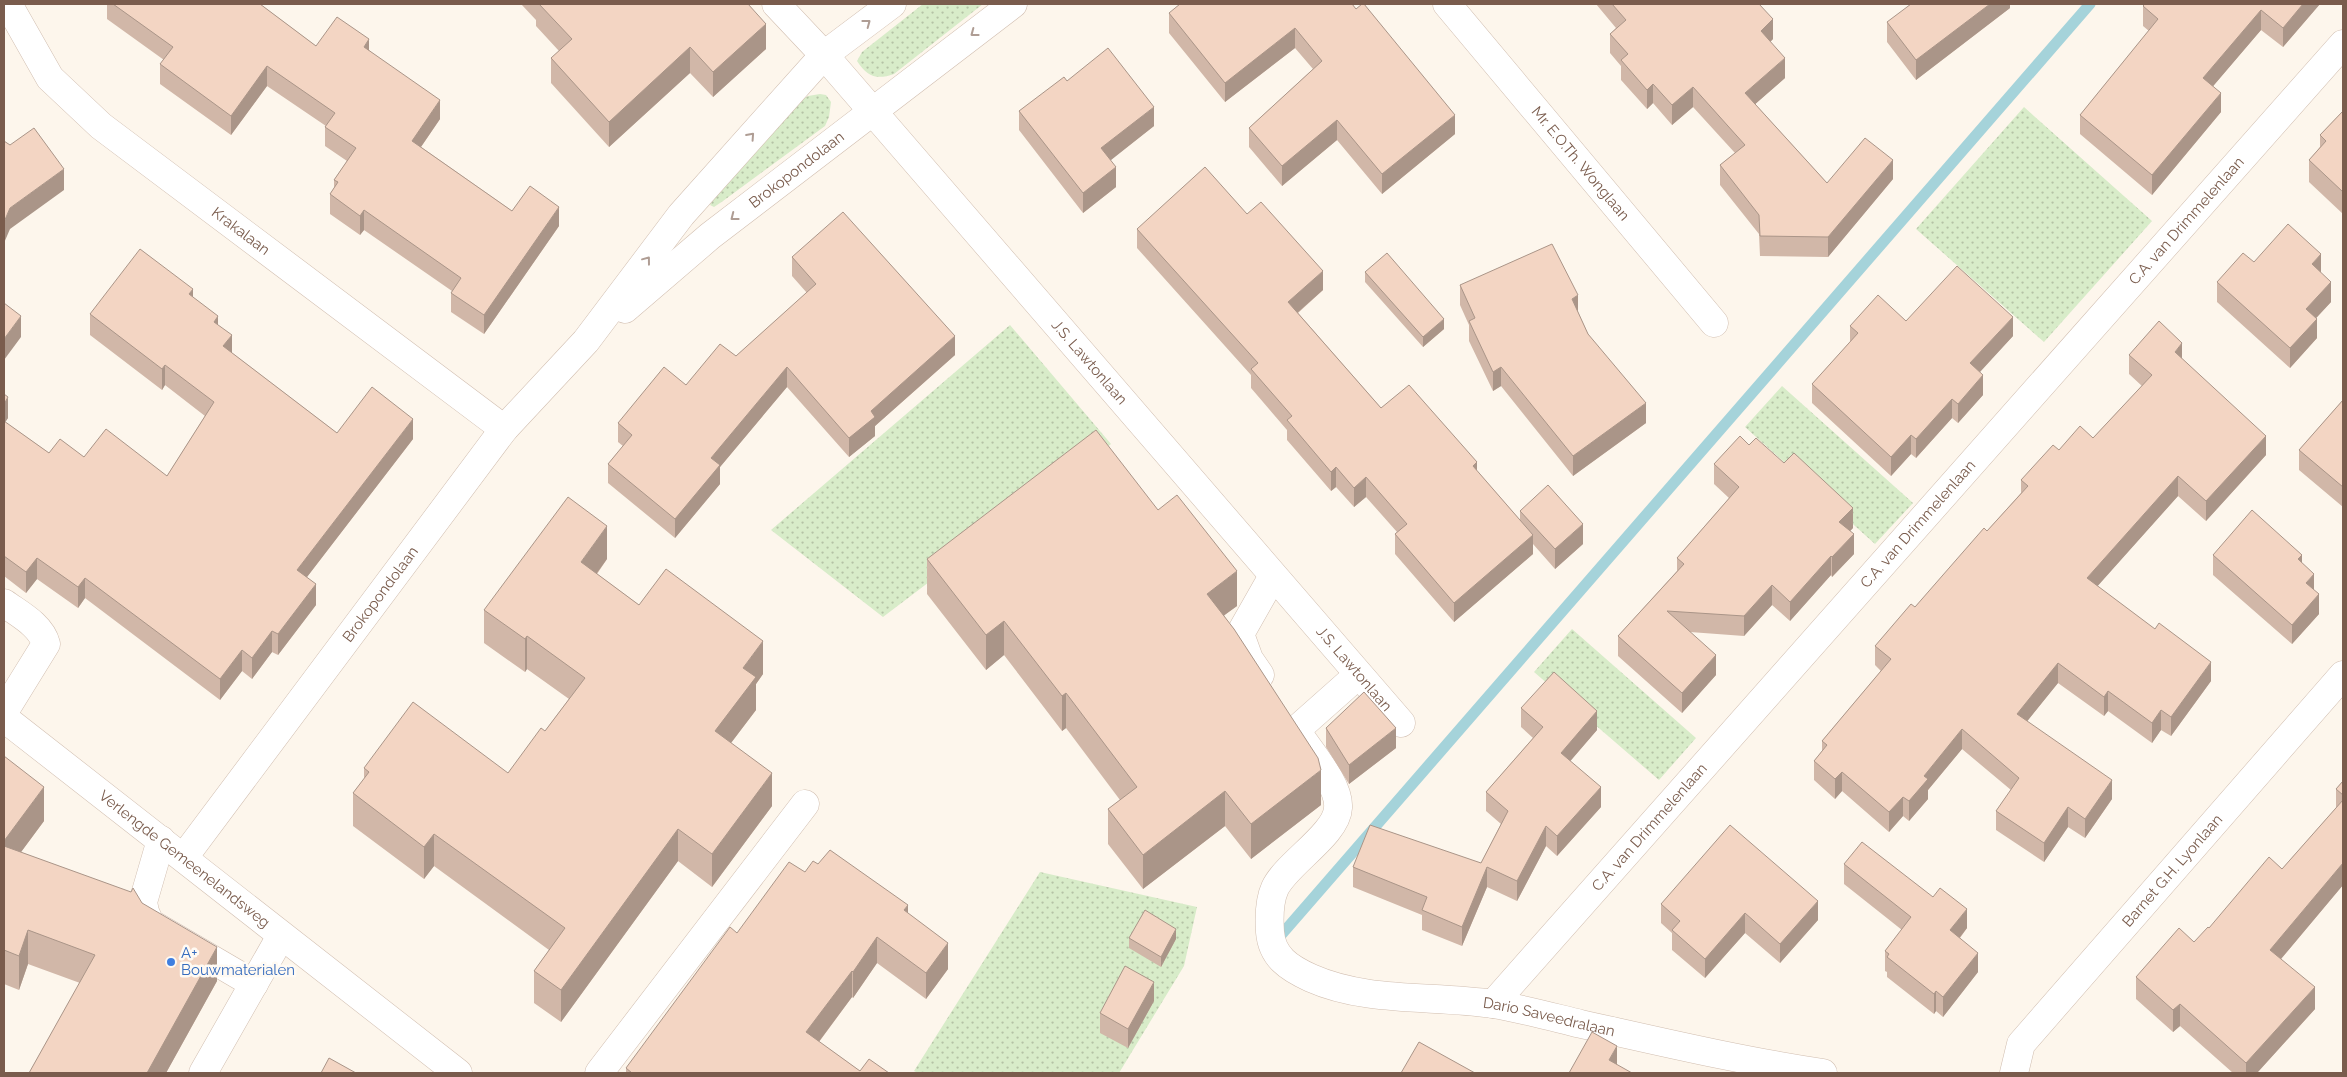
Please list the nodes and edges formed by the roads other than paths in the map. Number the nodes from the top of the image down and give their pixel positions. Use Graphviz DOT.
graph roads {
  1 [pos="8,4"];
  2 [pos="776,4"];
  3 [pos="892,4"];
  4 [pos="1013,4"];
  5 [pos="1447,4"];
  6 [pos="2343,44"];
  7 [pos="824,55"];
  8 [pos="872,111"];
  9 [pos="1714,323"];
  10 [pos="586,341"];
  11 [pos="504,429"];
  12 [pos="1273,576"];
  13 [pos="4,604"];
  14 [pos="1358,674"];
  15 [pos="2343,675"];
  16 [pos="4,712"];
  17 [pos="4,718"];
  18 [pos="1401,723"];
  19 [pos="1296,730"];
  20 [pos="805,804"];
  21 [pos="161,840"];
  22 [pos="184,857"];
  23 [pos="281,936"];
  24 [pos="254,984"];
  25 [pos="1493,1004"];
  26 [pos="203,1073"];
  27 [pos="458,1073"];
  28 [pos="599,1073"];
  29 [pos="1823,1073"];
  30 [pos="2014,1073"];
  1 -- 11 [label="street, Krakalaan"];
  2 -- 7 [label="street, J.S. Lawtonlaan"];
  7 -- 3 [label="street, Brokopondolaan, one-way"];
  4 -- 8 [label="street, Brokopondolaan, one-way"];
  5 -- 9 [label="street, Mr. E.O.Th. Wonglaan"];
  6 -- 25 [label="street, C.A. van Drimmelenlaan"];
  7 -- 8 [label="street, J.S. Lawtonlaan"];
  10 -- 7 [label="street, Brokopondolaan, one-way"];
  8 -- 10 [label="street, Brokopondolaan, one-way"];
  8 -- 12 [label="street, J.S. Lawtonlaan"];
  10 -- 11 [label="street, Brokopondolaan"];
  11 -- 22 [label="street, Brokopondolaan"];
  12 -- 14 [label="street, J.S. Lawtonlaan"];
  12 -- 19 [label="street"];
  13 -- 16 [label="street"];
  14 -- 18 [label="street, J.S. Lawtonlaan"];
  14 -- 19 [label="street"];
  15 -- 30 [label="street, Barnet G.H. Lyonlaan"];
  17 -- 21 [label="street, Verlengde Gemeenelandsweg"];
  19 -- 25 [label="street, Dario Saveedralaan"];
  20 -- 28 [label="street"];
  21 -- 22 [label="street, Verlengde Gemeenelandsweg"];
  21 -- 24 [label="street"];
  22 -- 23 [label="street, Verlengde Gemeenelandsweg"];
  23 -- 24 [label="street"];
  23 -- 27 [label="street, Verlengde Gemeenelandsweg"];
  24 -- 26 [label="street"];
  25 -- 29 [label="street, Dario Saveedralaan"];
}
